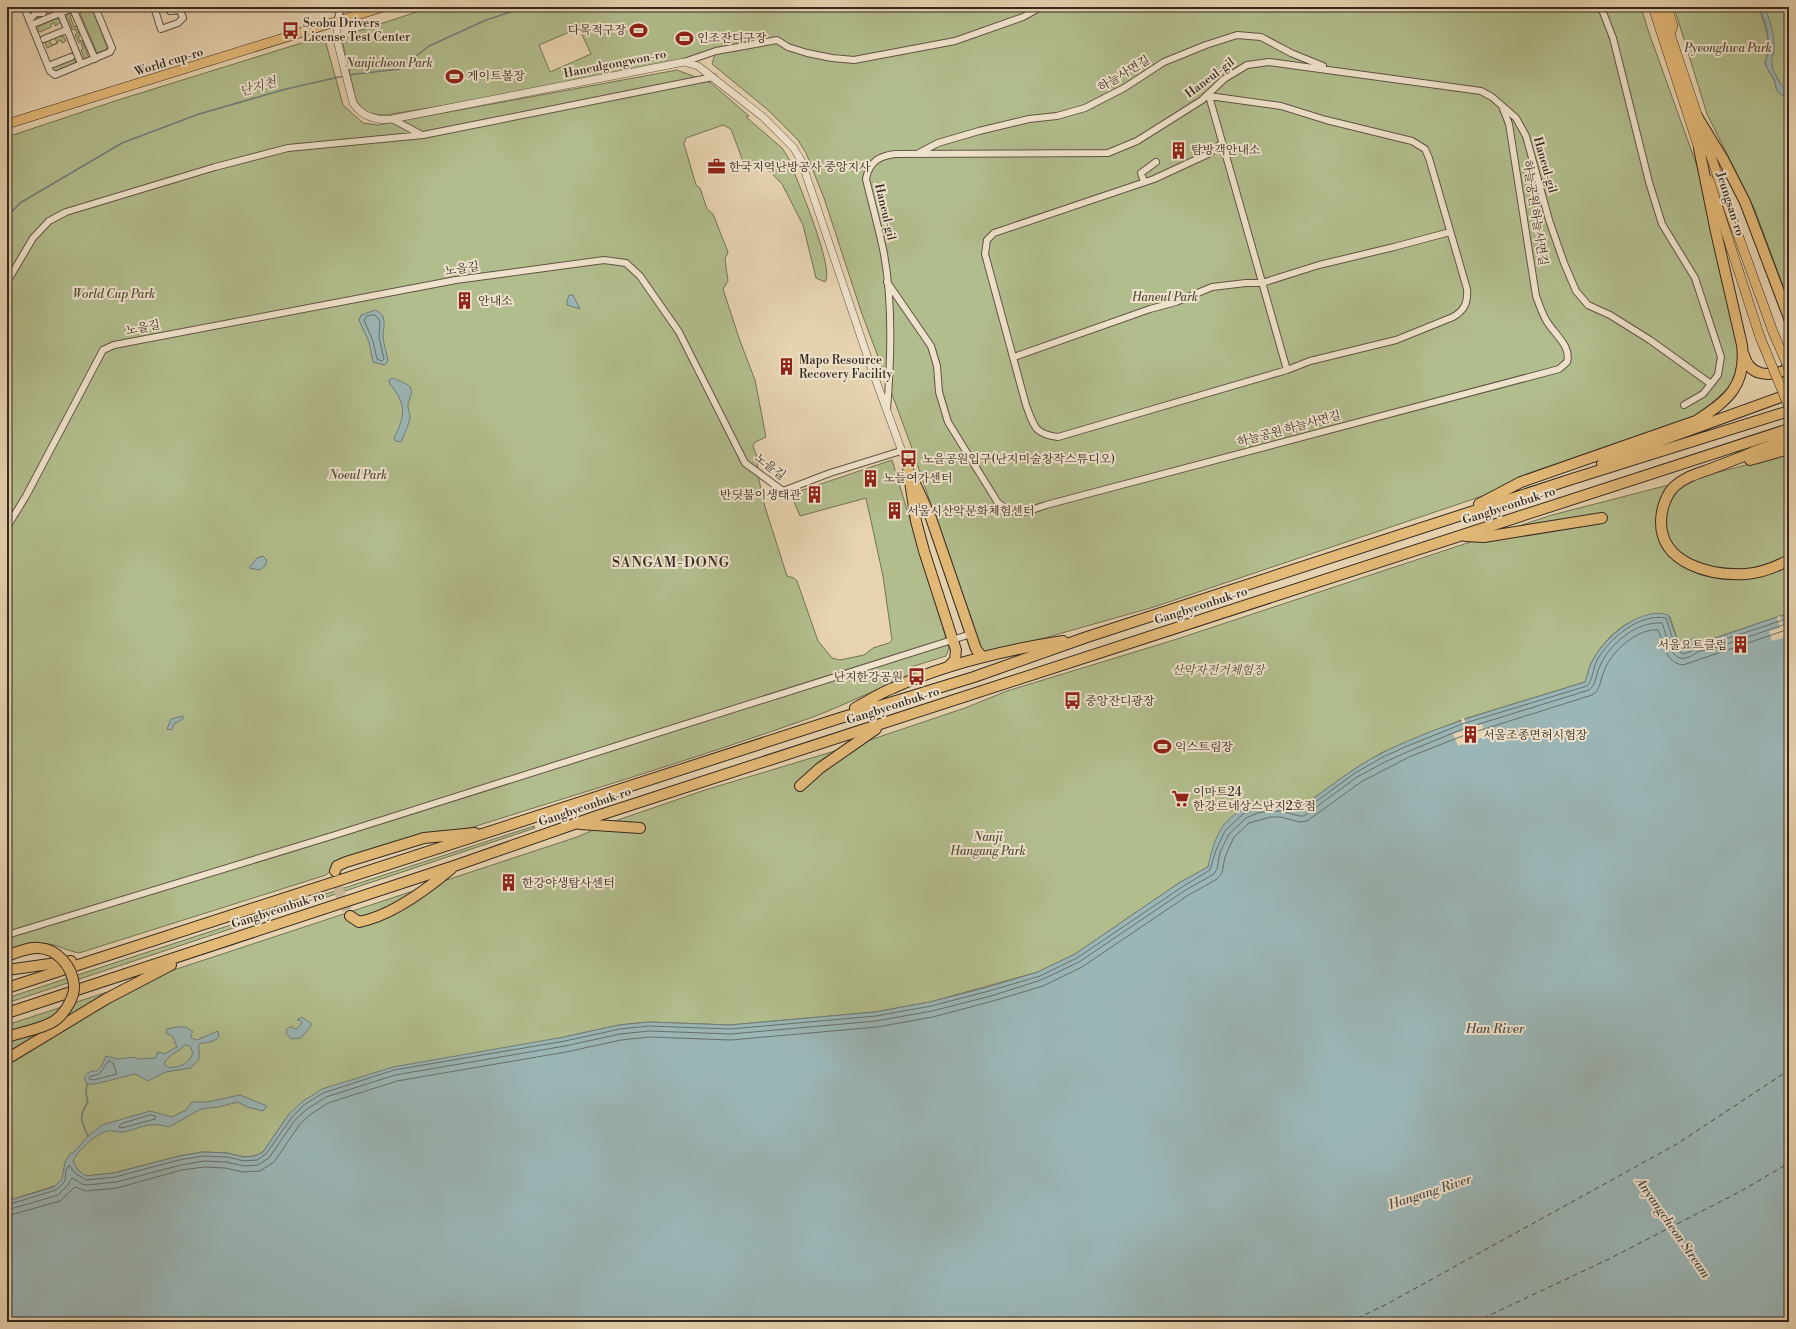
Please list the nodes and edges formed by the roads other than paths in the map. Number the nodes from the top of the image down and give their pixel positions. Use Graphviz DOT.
graph roads {
  1 [pos="32,7"];
  2 [pos="45,7"];
  3 [pos="58,7"];
  4 [pos="95,7"];
  5 [pos="154,7"];
  6 [pos="167,7"];
  7 [pos="341,7"];
  8 [pos="383,7"];
  9 [pos="1040,7"];
  10 [pos="1600,7"];
  11 [pos="1647,7"];
  12 [pos="1653,7"];
  13 [pos="1661,7"];
  14 [pos="1667,7"];
  15 [pos="74,8"];
  16 [pos="24,9"];
  17 [pos="60,14"];
  18 [pos="337,22"];
  19 [pos="30,23"];
  20 [pos="66,30"];
  21 [pos="51,36"];
  22 [pos="44,39"];
  23 [pos="1666,39"];
  24 [pos="54,43"];
  25 [pos="67,57"];
  26 [pos="95,59"];
  27 [pos="684,62"];
  28 [pos="81,64"];
  29 [pos="48,66"];
  30 [pos="1336,71"];
  31 [pos="713,77"];
  32 [pos="1209,96"];
  33 [pos="1501,104"];
  34 [pos="1695,113"];
  35 [pos="392,119"];
  36 [pos="7,124"];
  37 [pos="423,135"];
  38 [pos="1222,143"];
  39 [pos="1699,148"];
  40 [pos="918,153"];
  41 [pos="1156,162"];
  42 [pos="1144,182"];
  43 [pos="1450,232"];
  44 [pos="7,282"];
  45 [pos="887,282"];
  46 [pos="1262,284"];
  47 [pos="1781,297"];
  48 [pos="1789,308"];
  49 [pos="1789,318"];
  50 [pos="1742,345"];
  51 [pos="1014,357"];
  52 [pos="1789,361"];
  53 [pos="1789,369"];
  54 [pos="1287,370"];
  55 [pos="1711,384"];
  56 [pos="1789,394"];
  57 [pos="1684,405"];
  58 [pos="1789,407"];
  59 [pos="1789,411"];
  60 [pos="887,412"];
  61 [pos="1789,429"];
  62 [pos="1789,439"];
  63 [pos="1789,449"];
  64 [pos="1759,450"];
  65 [pos="901,451"];
  66 [pos="1679,464"];
  67 [pos="908,468"];
  68 [pos="1711,469"];
  69 [pos="1572,479"];
  70 [pos="930,515"];
  71 [pos="1452,518"];
  72 [pos="1602,518"];
  73 [pos="916,520"];
  74 [pos="7,527"];
  75 [pos="1459,536"];
  76 [pos="1789,560"];
  77 [pos="972,634"];
  78 [pos="1087,637"];
  79 [pos="953,640"];
  80 [pos="982,657"];
  81 [pos="948,667"];
  82 [pos="837,719"];
  83 [pos="887,722"];
  84 [pos="800,786"];
  85 [pos="574,824"];
  86 [pos="640,828"];
  87 [pos="497,830"];
  88 [pos="457,865"];
  89 [pos="335,870"];
  90 [pos="350,916"];
  91 [pos="7,935"];
  92 [pos="196,951"];
  93 [pos="7,956"];
  94 [pos="105,956"];
  95 [pos="9,971"];
  96 [pos="7,988"];
  97 [pos="7,1013"];
  98 [pos="7,1037"];
  99 [pos="7,1059"];
  1 -- 16 [label="street"];
  2 -- 19 [label="street"];
  3 -- 17 [label="street"];
  4 -- 26 [label="street"];
  5 -- 6 [label="street"];
  7 -- 18 [label="street"];
  8 -- 18 [label="main road"];
  9 -- 27 [label="street"];
  10 -- 55 [label="street"];
  11 -- 23 [label="main road"];
  12 -- 23 [label="main road, Jeungsan-ro"];
  13 -- 23 [label="main road, Jeungsan-ro"];
  14 -- 23 [label="main road"];
  15 -- 17 [label="street"];
  15 -- 26 [label="street"];
  16 -- 19 [label="street"];
  17 -- 19 [label="street"];
  17 -- 20 [label="street"];
  18 -- 35 [label="street, Haneulgongwon-ro"];
  18 -- 36 [label="main road, World cup-ro"];
  19 -- 29 [label="street"];
  20 -- 21 [label="street"];
  20 -- 28 [label="street"];
  21 -- 22 [label="street"];
  21 -- 24 [label="street"];
  23 -- 34 [label="main road, Jeungsan-ro"];
  23 -- 39 [label="main road, Jeungsan-ro"];
  25 -- 29 [label="street"];
  26 -- 28 [label="street"];
  27 -- 31 [label="street, Haneulgongwon-ro"];
  27 -- 35 [label="street, Haneulgongwon-ro"];
  28 -- 29 [label="street"];
  30 -- 32 [label="street, Haneul-gil"];
  30 -- 33 [label="street, Haneul-gil"];
  30 -- 40 [label="street, 하늘사면길"];
  31 -- 37 [label="street"];
  31 -- 60 [label="street, Haneulgongwon-ro"];
  32 -- 38 [label="street"];
  32 -- 40 [label="street, Haneul-gil"];
  32 -- 43 [label="street"];
  33 -- 45 [label="street, 하늘공원 하늘사면길"];
  33 -- 55 [label="street, Haneul-gil"];
  34 -- 47 [label="highway"];
  34 -- 53 [label="main road, Jeungsan-ro, bridge"];
  35 -- 37 [label="street"];
  37 -- 44 [label="street"];
  38 -- 42 [label="street"];
  38 -- 46 [label="street"];
  39 -- 50 [label="highway"];
  39 -- 58 [label="main road, Jeungsan-ro, bridge"];
  40 -- 45 [label="street, Haneul-gil"];
  41 -- 42 [label="street"];
  42 -- 51 [label="street"];
  43 -- 46 [label="street"];
  43 -- 54 [label="street"];
  45 -- 60 [label="street, Haneul-gil"];
  46 -- 51 [label="street"];
  46 -- 54 [label="street"];
  47 -- 48 [label="highway"];
  47 -- 49 [label="highway"];
  50 -- 52 [label="highway"];
  50 -- 71 [label="highway"];
  51 -- 54 [label="street"];
  55 -- 57 [label="street"];
  56 -- 69 [label="highway"];
  59 -- 69 [label="highway, Gangbyeonbuk-ro"];
  60 -- 65 [label="street, Haneulgongwon-ro"];
  61 -- 66 [label="highway, Gangbyeonbuk-ro"];
  62 -- 64 [label="highway"];
  63 -- 68 [label="highway"];
  64 -- 66 [label="highway"];
  64 -- 68 [label="highway"];
  65 -- 67 [label="street, Haneulgongwon-ro"];
  65 -- 74 [label="street, 노을길"];
  66 -- 75 [label="highway, Gangbyeonbuk-ro"];
  67 -- 70 [label="highway"];
  67 -- 73 [label="highway"];
  68 -- 76 [label="highway"];
  69 -- 71 [label="highway, Gangbyeonbuk-ro"];
  70 -- 73 [label="highway"];
  70 -- 77 [label="highway"];
  71 -- 78 [label="highway, Gangbyeonbuk-ro"];
  72 -- 75 [label="highway"];
  73 -- 79 [label="highway"];
  75 -- 83 [label="highway, Gangbyeonbuk-ro"];
  77 -- 79 [label="street"];
  77 -- 80 [label="highway"];
  78 -- 80 [label="highway"];
  78 -- 82 [label="highway, Gangbyeonbuk-ro"];
  79 -- 81 [label="highway"];
  79 -- 91 [label="street"];
  80 -- 81 [label="highway"];
  81 -- 82 [label="highway"];
  82 -- 87 [label="highway, Gangbyeonbuk-ro"];
  83 -- 84 [label="highway"];
  83 -- 85 [label="highway, Gangbyeonbuk-ro"];
  85 -- 86 [label="highway"];
  85 -- 88 [label="highway, Gangbyeonbuk-ro"];
  87 -- 89 [label="highway"];
  87 -- 94 [label="highway, Gangbyeonbuk-ro"];
  88 -- 90 [label="highway"];
  88 -- 92 [label="highway, Gangbyeonbuk-ro"];
  92 -- 97 [label="highway, Gangbyeonbuk-ro"];
  92 -- 99 [label="highway"];
  93 -- 98 [label="highway, bridge"];
  94 -- 95 [label="highway"];
  94 -- 96 [label="highway, Gangbyeonbuk-ro"];
}
